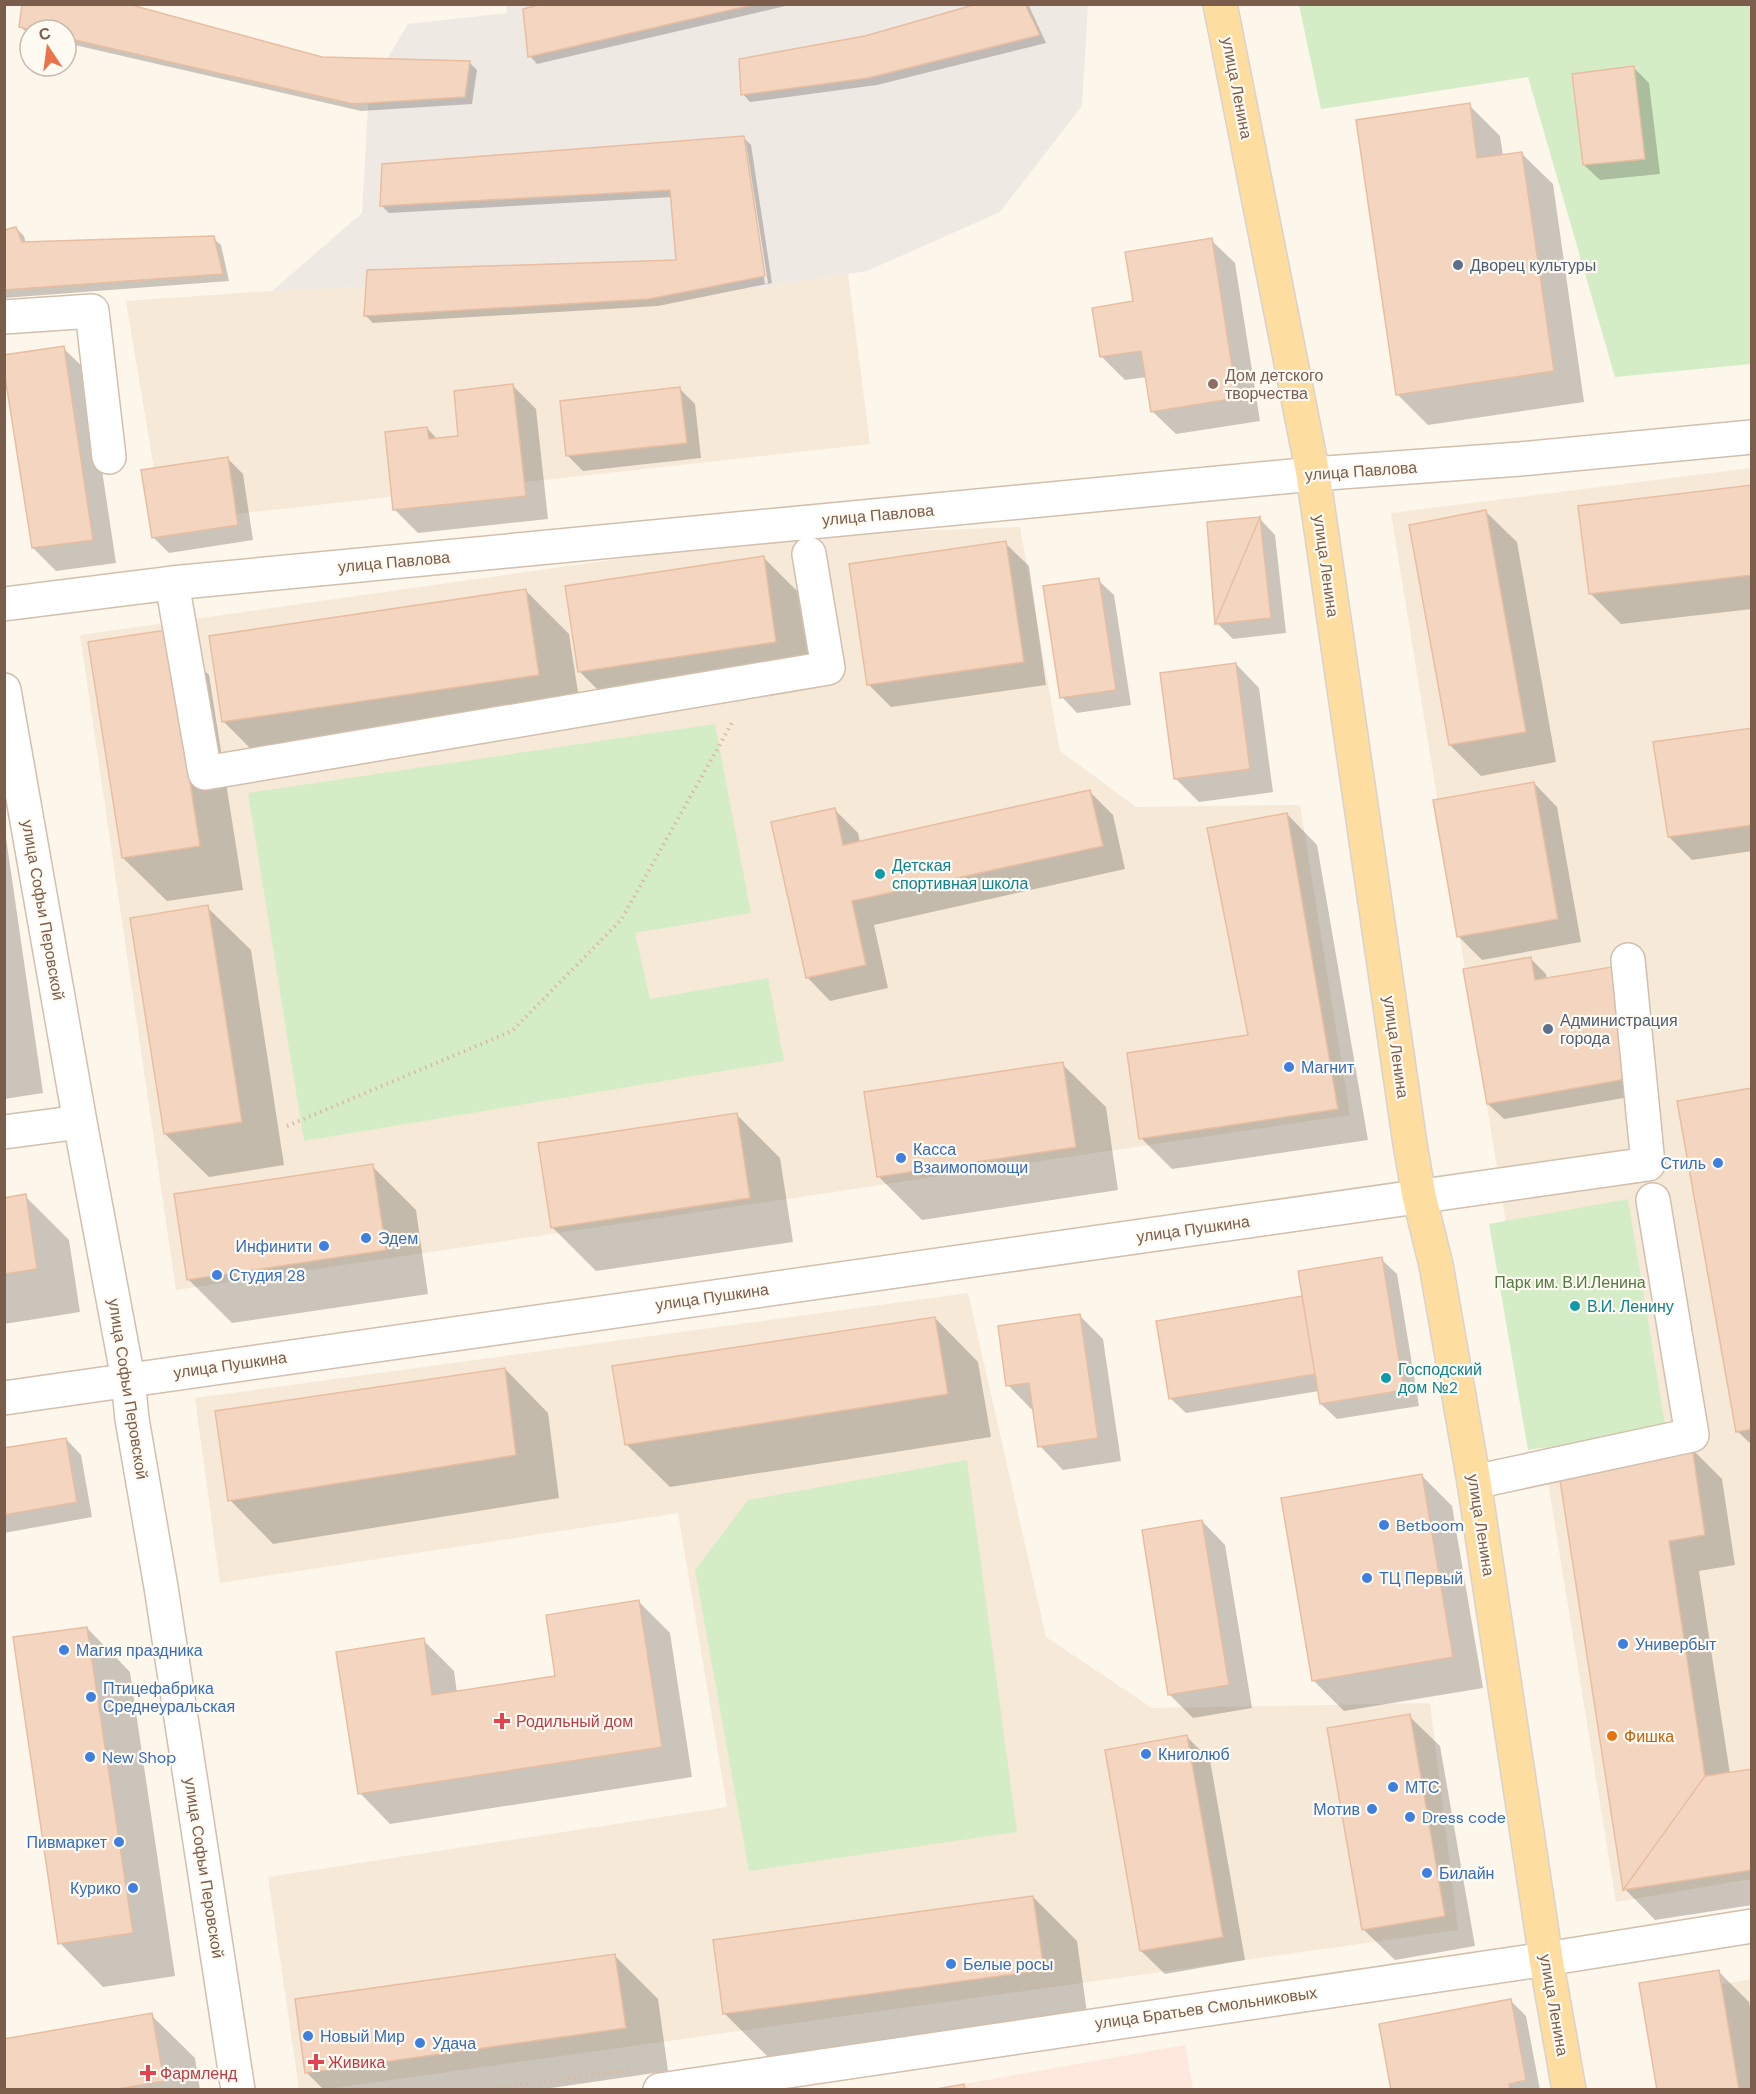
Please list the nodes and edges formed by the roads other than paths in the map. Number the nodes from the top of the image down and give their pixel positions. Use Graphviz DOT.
graph roads {
  1 [pos="1220,4"];
  2 [pos="4,316"];
  3 [pos="1752,437"];
  4 [pos="109,457"];
  5 [pos="1313,474"];
  6 [pos="809,554"];
  7 [pos="172,583"];
  8 [pos="4,604"];
  9 [pos="4,690"];
  10 [pos="1628,960"];
  11 [pos="80,1122"];
  12 [pos="4,1132"];
  13 [pos="1419,1196"];
  14 [pos="1653,1200"];
  15 [pos="128,1379"];
  16 [pos="4,1398"];
  17 [pos="1474,1482"];
  18 [pos="1752,1926"];
  19 [pos="1546,1959"];
  20 [pos="238,2090"];
  21 [pos="660,2090"];
  22 [pos="1569,2090"];
  1 -- 5 [label="main road, улица Ленина"];
  2 -- 4 [label="street"];
  3 -- 5 [label="street, улица Павлова"];
  5 -- 7 [label="street, улица Павлова"];
  5 -- 13 [label="main road, улица Ленина"];
  6 -- 7 [label="street"];
  7 -- 8 [label="street, улица Павлова"];
  9 -- 11 [label="street, улица Софьи Перовской"];
  10 -- 13 [label="street, улица Пушкина"];
  11 -- 12 [label="street"];
  11 -- 15 [label="street, улица Софьи Перовской"];
  13 -- 15 [label="street, улица Пушкина"];
  13 -- 17 [label="main road, улица Ленина"];
  14 -- 17 [label="street"];
  15 -- 16 [label="street, улица Пушкина"];
  15 -- 20 [label="street, улица Софьи Перовской"];
  17 -- 19 [label="main road, улица Ленина"];
  18 -- 19 [label="street, улица Братьев Смольниковых"];
  19 -- 21 [label="street, улица Братьев Смольниковых"];
  19 -- 22 [label="main road, улица Ленина"];
}
